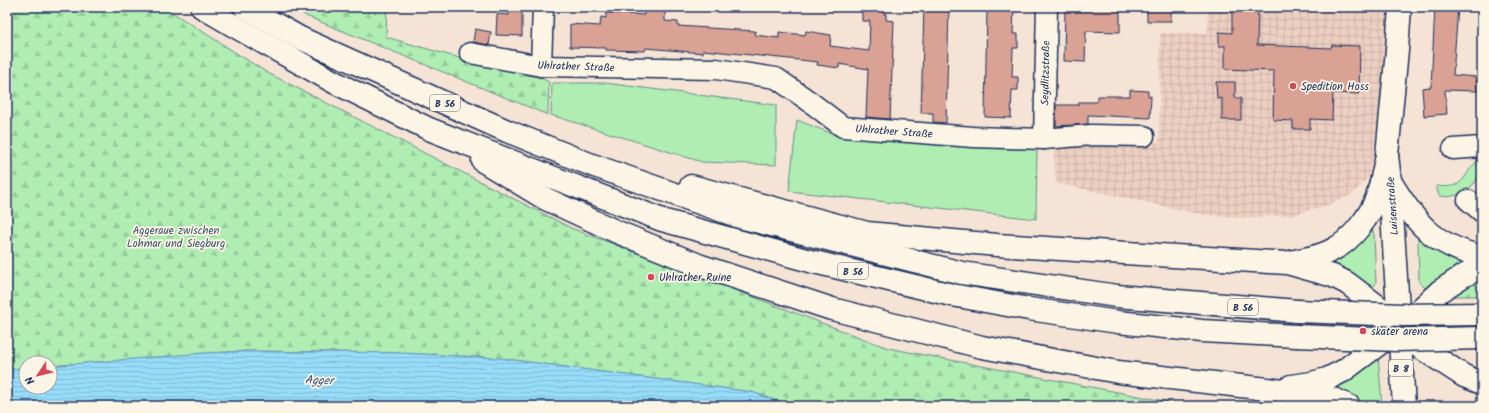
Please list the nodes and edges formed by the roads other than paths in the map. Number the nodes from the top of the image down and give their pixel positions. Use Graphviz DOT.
graph roads {
  1 [pos="202,7"];
  2 [pos="245,7"];
  3 [pos="543,7"];
  4 [pos="1047,7"];
  5 [pos="1400,7"];
  6 [pos="470,53"];
  7 [pos="541,66"];
  8 [pos="429,129"];
  9 [pos="1144,136"];
  10 [pos="1044,138"];
  11 [pos="1482,147"];
  12 [pos="1453,149"];
  13 [pos="1387,155"];
  14 [pos="592,165"];
  15 [pos="1390,181"];
  16 [pos="1482,257"];
  17 [pos="1286,263"];
  18 [pos="1482,267"];
  19 [pos="1482,314"];
  20 [pos="1399,329"];
  21 [pos="1482,338"];
  22 [pos="1482,383"];
  23 [pos="1271,389"];
  24 [pos="1349,406"];
  25 [pos="1404,406"];
  1 -- 8 [label="main road, B 56"];
  2 -- 14 [label="main road, B 56"];
  3 -- 7 [label="street"];
  4 -- 10 [label="street, Seydlitzstraße"];
  5 -- 13 [label="main road, Luisenstraße"];
  6 -- 7 [label="street, Uhlrather Straße"];
  7 -- 10 [label="street, Uhlrather Straße"];
  8 -- 21 [label="main road, B 56, bridge"];
  8 -- 23 [label="main road"];
  9 -- 10 [label="street, Uhlrather Straße"];
  11 -- 12 [label="street"];
  13 -- 15 [label="main road, Luisenstraße"];
  13 -- 17 [label="main road"];
  14 -- 17 [label="main road"];
  14 -- 19 [label="main road, B 56, bridge"];
  15 -- 16 [label="main road"];
  15 -- 20 [label="main road, Luisenstraße"];
  17 -- 20 [label="main road"];
  18 -- 20 [label="main road"];
  20 -- 22 [label="main road"];
  20 -- 23 [label="main road"];
  20 -- 25 [label="main road, Luisenstraße / B 8"];
  23 -- 24 [label="main road"];
}
